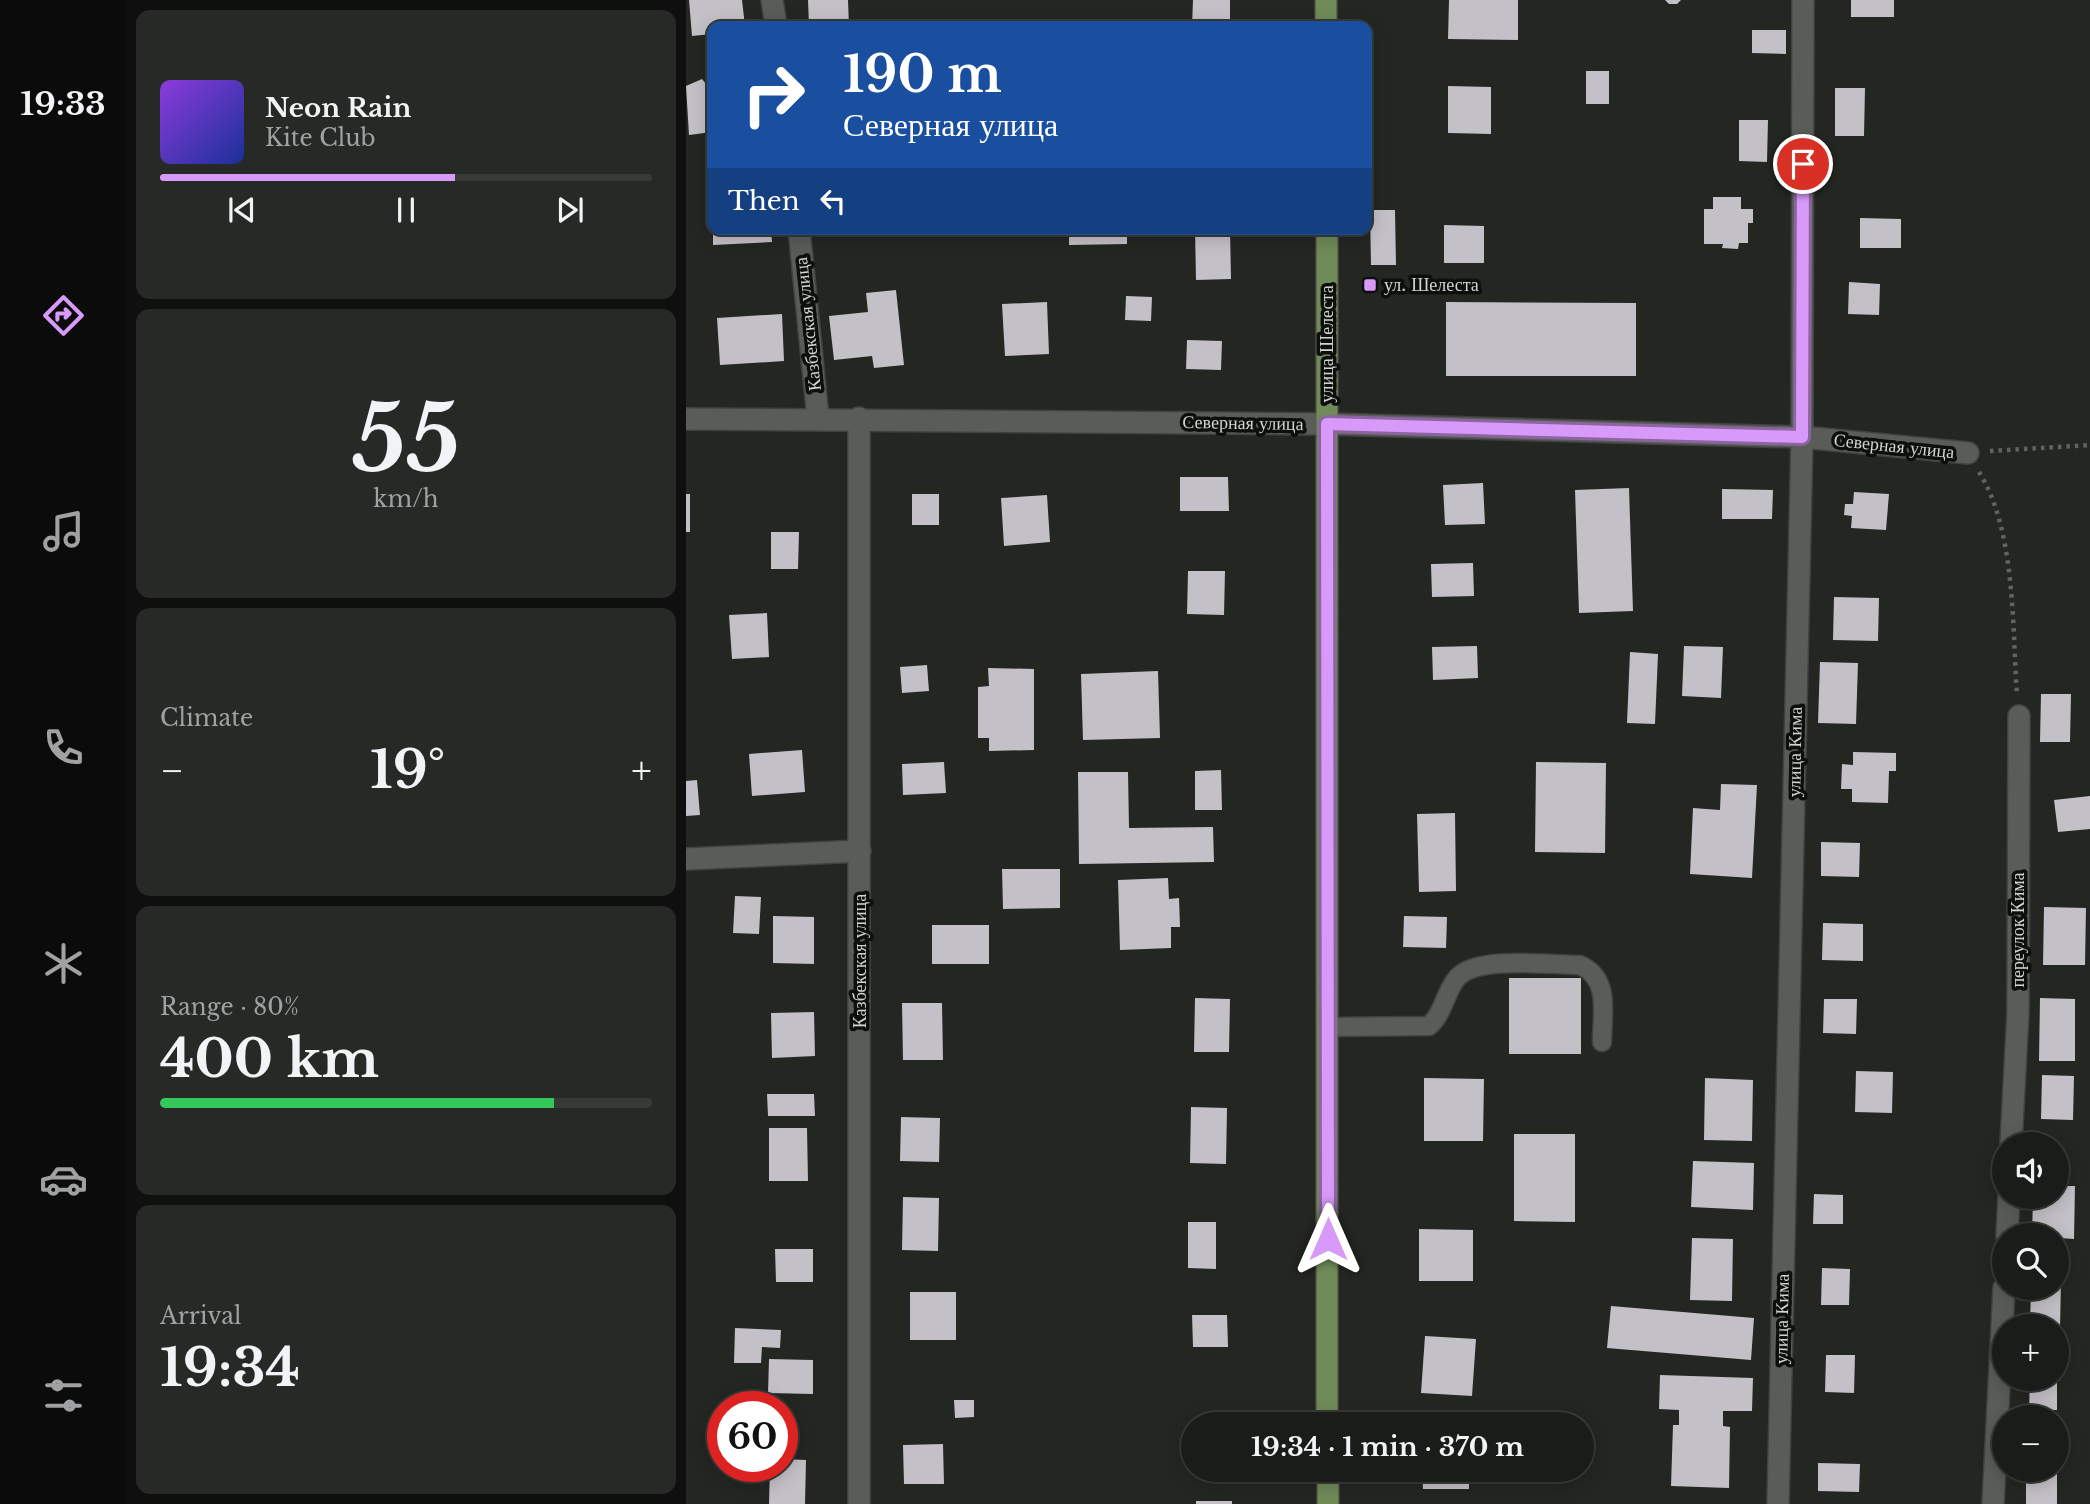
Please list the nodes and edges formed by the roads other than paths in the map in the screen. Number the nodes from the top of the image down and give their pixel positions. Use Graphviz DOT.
graph roads {
  1 [pos="772,0"];
  2 [pos="1326,0"];
  3 [pos="1803,0"];
  4 [pos="775,21"];
  5 [pos="1326,21"];
  6 [pos="800,235"];
  7 [pos="1327,235"];
  8 [pos="818,418"];
  9 [pos="859,418"];
  10 [pos="686,419"];
  11 [pos="1327,424"];
  12 [pos="1802,437"];
  13 [pos="1968,453"];
  14 [pos="2019,716"];
  15 [pos="860,851"];
  16 [pos="686,859"];
  17 [pos="1327,1027"];
  18 [pos="1602,1042"];
  19 [pos="2012,1132"];
  20 [pos="2003,1300"];
  21 [pos="1328,1412"];
  22 [pos="1328,1482"];
  23 [pos="859,1504"];
  24 [pos="1328,1504"];
  25 [pos="1778,1504"];
  26 [pos="1993,1504"];
  1 -- 4 [label="street"];
  2 -- 5 [label="main road"];
  3 -- 12 [label="street, улица Кима"];
  6 -- 8 [label="street, Казбекская улица"];
  7 -- 11 [label="main road, улица Шелеста"];
  8 -- 9 [label="street, Северная улица"];
  8 -- 10 [label="street, Северная улица"];
  9 -- 11 [label="street, Северная улица"];
  9 -- 15 [label="street, Казбекская улица"];
  11 -- 12 [label="street, Северная улица"];
  11 -- 17 [label="main road, улица Шелеста"];
  12 -- 13 [label="street, Северная улица"];
  12 -- 25 [label="street, улица Кима"];
  14 -- 19 [label="street, переулок Кима"];
  15 -- 16 [label="street"];
  15 -- 23 [label="street, Казбекская улица"];
  17 -- 18 [label="lane"];
  17 -- 21 [label="main road, улица Шелеста"];
  20 -- 26 [label="street"];
  22 -- 24 [label="main road"];
}
